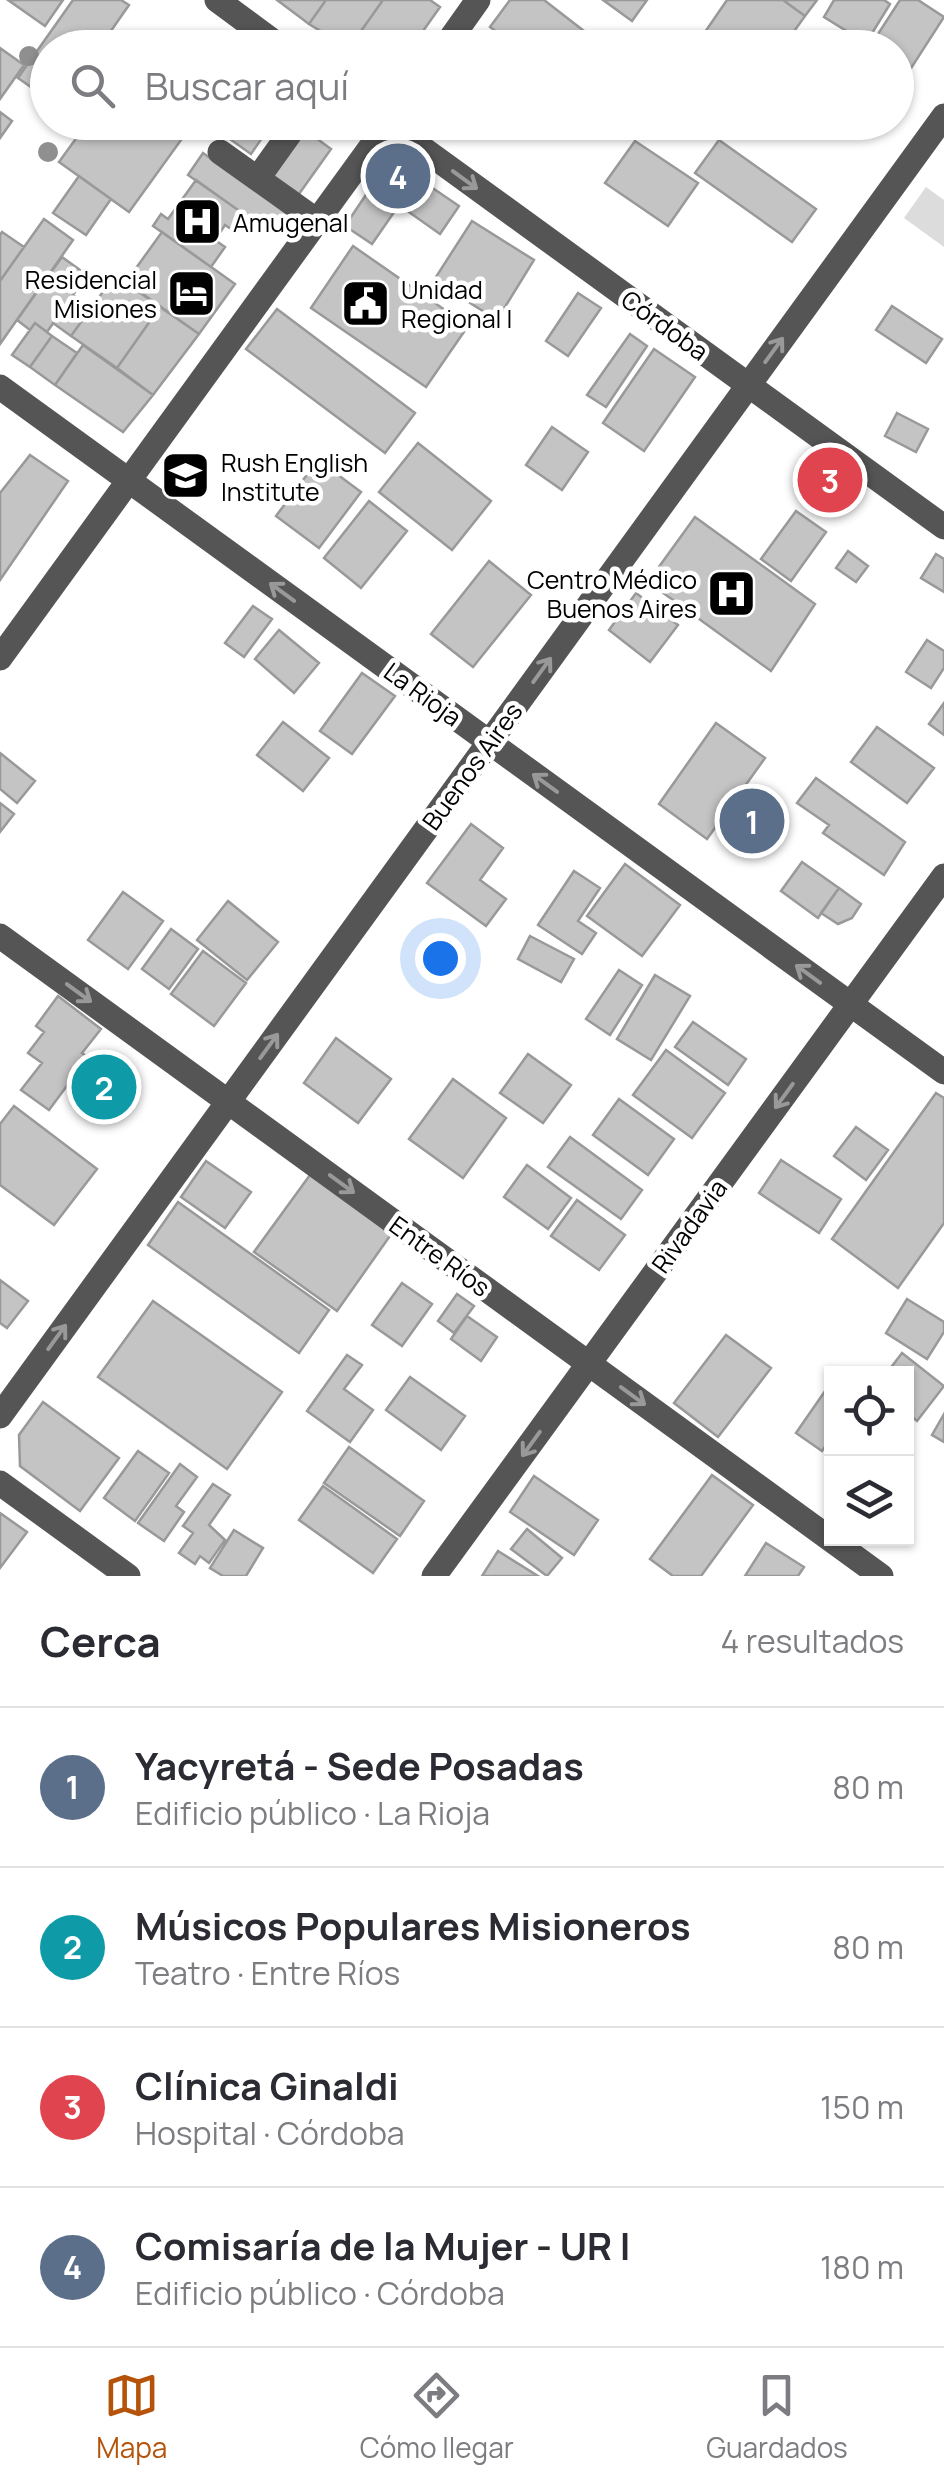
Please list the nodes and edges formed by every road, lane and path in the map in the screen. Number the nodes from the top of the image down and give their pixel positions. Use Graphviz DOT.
graph roads {
  1 [pos="217,0"];
  2 [pos="478,0"];
  3 [pos="258,30"];
  4 [pos="457,30"];
  5 [pos="944,116"];
  6 [pos="285,140"];
  7 [pos="376,140"];
  8 [pos="411,140"];
  9 [pos="220,152"];
  10 [pos="258,178"];
  11 [pos="317,221"];
  12 [pos="748,386"];
  13 [pos="0,387"];
  14 [pos="129,480"];
  15 [pos="944,528"];
  16 [pos="0,658"];
  17 [pos="490,742"];
  18 [pos="944,876"];
  19 [pos="0,936"];
  20 [pos="850,1004"];
  21 [pos="944,1072"];
  22 [pos="228,1102"];
  23 [pos="589,1364"];
  24 [pos="0,1416"];
  25 [pos="0,1482"];
  26 [pos="128,1576"];
  27 [pos="434,1576"];
  28 [pos="881,1576"];
  1 -- 3 [label="street"];
  2 -- 4 [label="street"];
  12 -- 5 [label="street, Buenos Aires, one-way"];
  6 -- 10 [label="street"];
  7 -- 11 [label="street"];
  8 -- 12 [label="street, Córdoba, one-way"];
  9 -- 10 [label="street"];
  10 -- 11 [label="street"];
  11 -- 14 [label="street"];
  12 -- 15 [label="street, Córdoba"];
  17 -- 12 [label="street, Buenos Aires, one-way"];
  13 -- 14 [label="street, La Rioja"];
  14 -- 16 [label="street"];
  17 -- 14 [label="street, La Rioja, one-way"];
  20 -- 17 [label="street, La Rioja, one-way"];
  22 -- 17 [label="street, Buenos Aires, one-way"];
  18 -- 20 [label="street, Rivadavia"];
  19 -- 22 [label="street, Entre Ríos, one-way"];
  20 -- 21 [label="street, La Rioja"];
  20 -- 23 [label="street, Rivadavia, one-way"];
  22 -- 23 [label="street, Entre Ríos, one-way"];
  24 -- 22 [label="street, Buenos Aires, one-way"];
  23 -- 27 [label="street, Rivadavia, one-way"];
  23 -- 28 [label="street, Entre Ríos, one-way"];
  25 -- 26 [label="street"];
}
